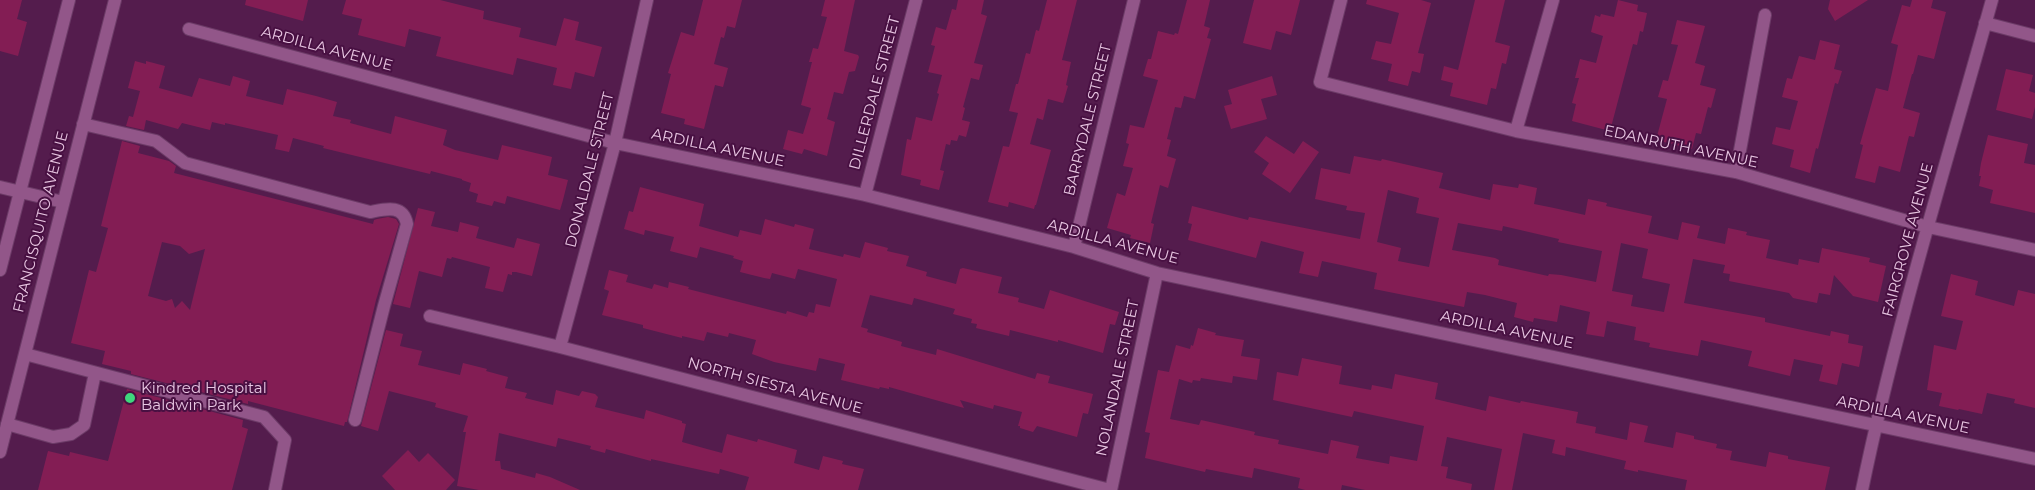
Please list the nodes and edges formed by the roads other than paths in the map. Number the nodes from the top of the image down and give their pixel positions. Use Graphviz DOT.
graph roads {
  1 [pos="70,0"];
  2 [pos="115,0"];
  3 [pos="647,0"];
  4 [pos="916,0"];
  5 [pos="1134,0"];
  6 [pos="1341,0"];
  7 [pos="1553,0"];
  8 [pos="1992,0"];
  9 [pos="1765,15"];
  10 [pos="1985,23"];
  11 [pos="189,29"];
  12 [pos="2035,36"];
  13 [pos="83,124"];
  14 [pos="1516,131"];
  15 [pos="614,143"];
  16 [pos="1736,172"];
  17 [pos="0,187"];
  18 [pos="20,192"];
  19 [pos="864,195"];
  20 [pos="63,202"];
  21 [pos="1928,227"];
  22 [pos="1074,247"];
  23 [pos="2035,250"];
  24 [pos="0,270"];
  25 [pos="1157,273"];
  26 [pos="430,316"];
  27 [pos="560,347"];
  28 [pos="25,354"];
  29 [pos="95,373"];
  30 [pos="355,420"];
  31 [pos="7,424"];
  32 [pos="1876,425"];
  33 [pos="0,452"];
  34 [pos="2035,460"];
  35 [pos="274,490"];
  36 [pos="1111,490"];
  37 [pos="1862,490"];
  1 -- 18 [label="street"];
  2 -- 13 [label="street, FRANCISQUITO AVENUE"];
  3 -- 15 [label="street, DONALDALE STREET"];
  4 -- 19 [label="street, DILLERDALE STREET"];
  5 -- 22 [label="street, BARRYDALE STREET"];
  6 -- 14 [label="street, EDANRUTH AVENUE"];
  7 -- 14 [label="street"];
  8 -- 10 [label="street, FAIRGROVE AVENUE"];
  9 -- 16 [label="street"];
  10 -- 12 [label="street"];
  10 -- 21 [label="street, FAIRGROVE AVENUE"];
  11 -- 15 [label="street, ARDILLA AVENUE"];
  13 -- 20 [label="street, FRANCISQUITO AVENUE"];
  13 -- 30 [label="street"];
  14 -- 16 [label="street, EDANRUTH AVENUE"];
  15 -- 19 [label="street, ARDILLA AVENUE"];
  15 -- 27 [label="street, DONALDALE STREET"];
  16 -- 21 [label="street, EDANRUTH AVENUE"];
  17 -- 18 [label="street"];
  18 -- 20 [label="street"];
  18 -- 24 [label="street"];
  19 -- 22 [label="street, ARDILLA AVENUE"];
  20 -- 28 [label="street, FRANCISQUITO AVENUE"];
  21 -- 23 [label="street, EDANRUTH AVENUE"];
  21 -- 32 [label="street, FAIRGROVE AVENUE"];
  22 -- 25 [label="street, ARDILLA AVENUE"];
  25 -- 32 [label="street, ARDILLA AVENUE"];
  25 -- 36 [label="street, NOLANDALE STREET"];
  26 -- 27 [label="street, NORTH SIESTA AVENUE"];
  27 -- 36 [label="street, NORTH SIESTA AVENUE"];
  28 -- 29 [label="street"];
  28 -- 31 [label="street, FRANCISQUITO AVENUE"];
  29 -- 31 [label="street"];
  29 -- 35 [label="street"];
  31 -- 33 [label="street, FRANCISQUITO AVENUE"];
  32 -- 34 [label="street, ARDILLA AVENUE"];
  32 -- 37 [label="street, FAIRGROVE AVENUE"];
}
